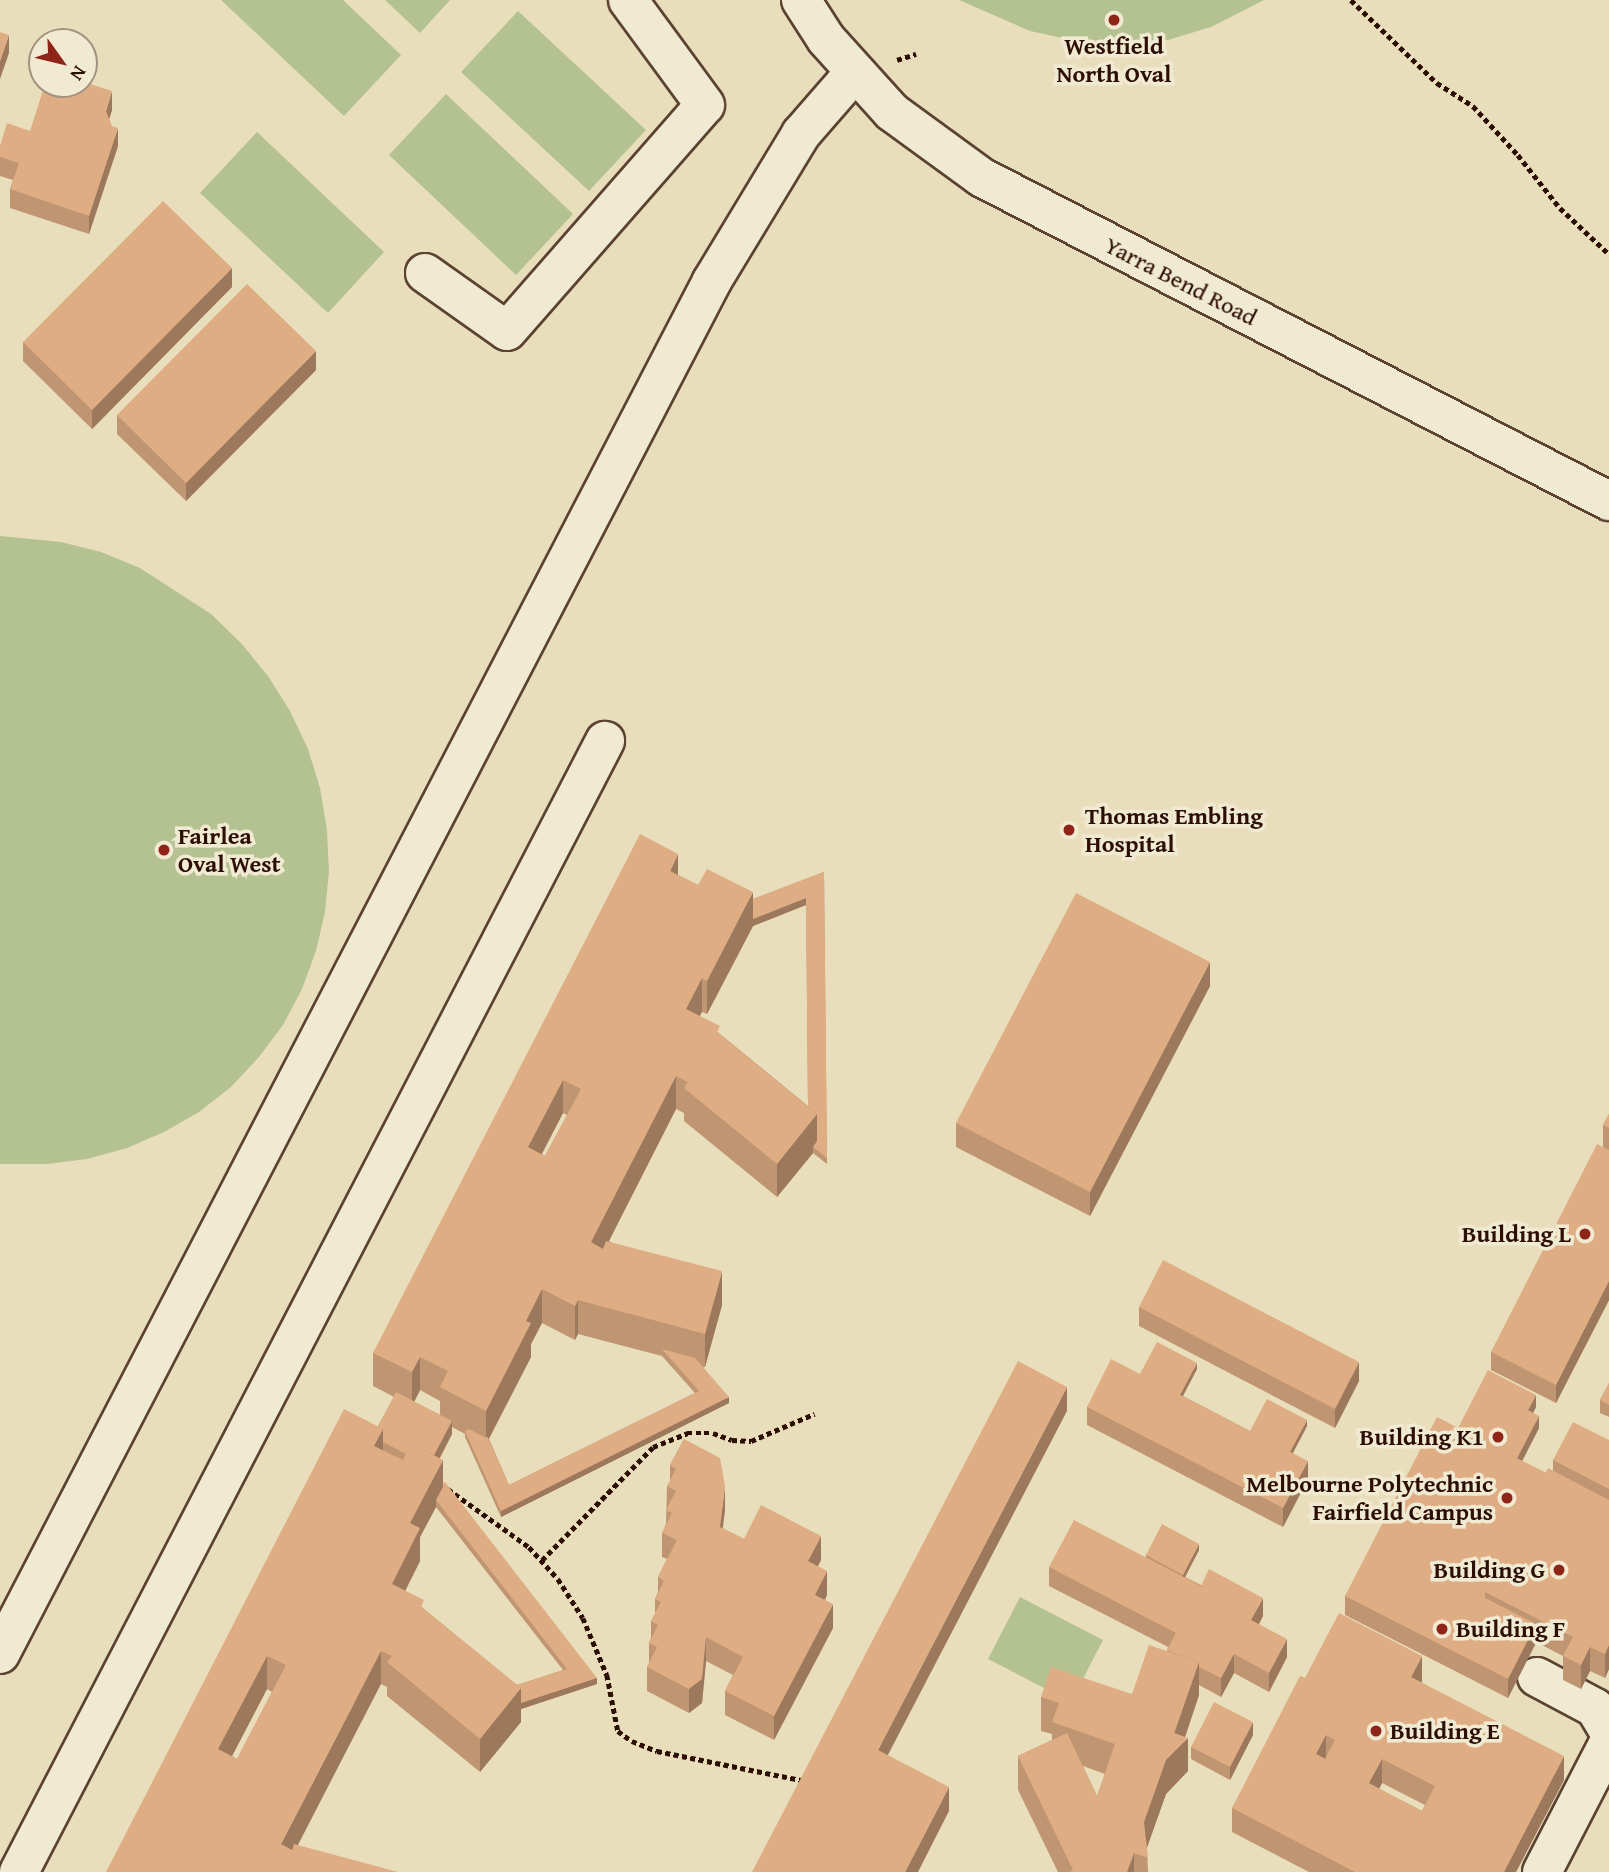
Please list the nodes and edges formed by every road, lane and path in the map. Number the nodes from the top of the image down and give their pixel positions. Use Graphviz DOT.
graph roads {
  1 [pos="628,0"];
  2 [pos="801,0"];
  3 [pos="1351,0"];
  4 [pos="854,73"];
  5 [pos="1609,254"];
  6 [pos="425,273"];
  7 [pos="1609,501"];
  8 [pos="605,741"];
  9 [pos="814,1414"];
  10 [pos="442,1486"];
  11 [pos="542,1560"];
  12 [pos="0,1654"];
  13 [pos="1537,1677"];
  14 [pos="1606,1750"];
  15 [pos="801,1780"];
  16 [pos="19,1872"];
  17 [pos="1542,1872"];
  1 -- 6 [label="street"];
  2 -- 4 [label="street, Yarra Bend Road"];
  3 -- 5 [label="path"];
  4 -- 7 [label="street, Yarra Bend Road"];
  4 -- 12 [label="street"];
  8 -- 16 [label="street"];
  9 -- 11 [label="path"];
  10 -- 11 [label="path"];
  11 -- 15 [label="path"];
  13 -- 14 [label="street"];
  14 -- 17 [label="street"];
}
